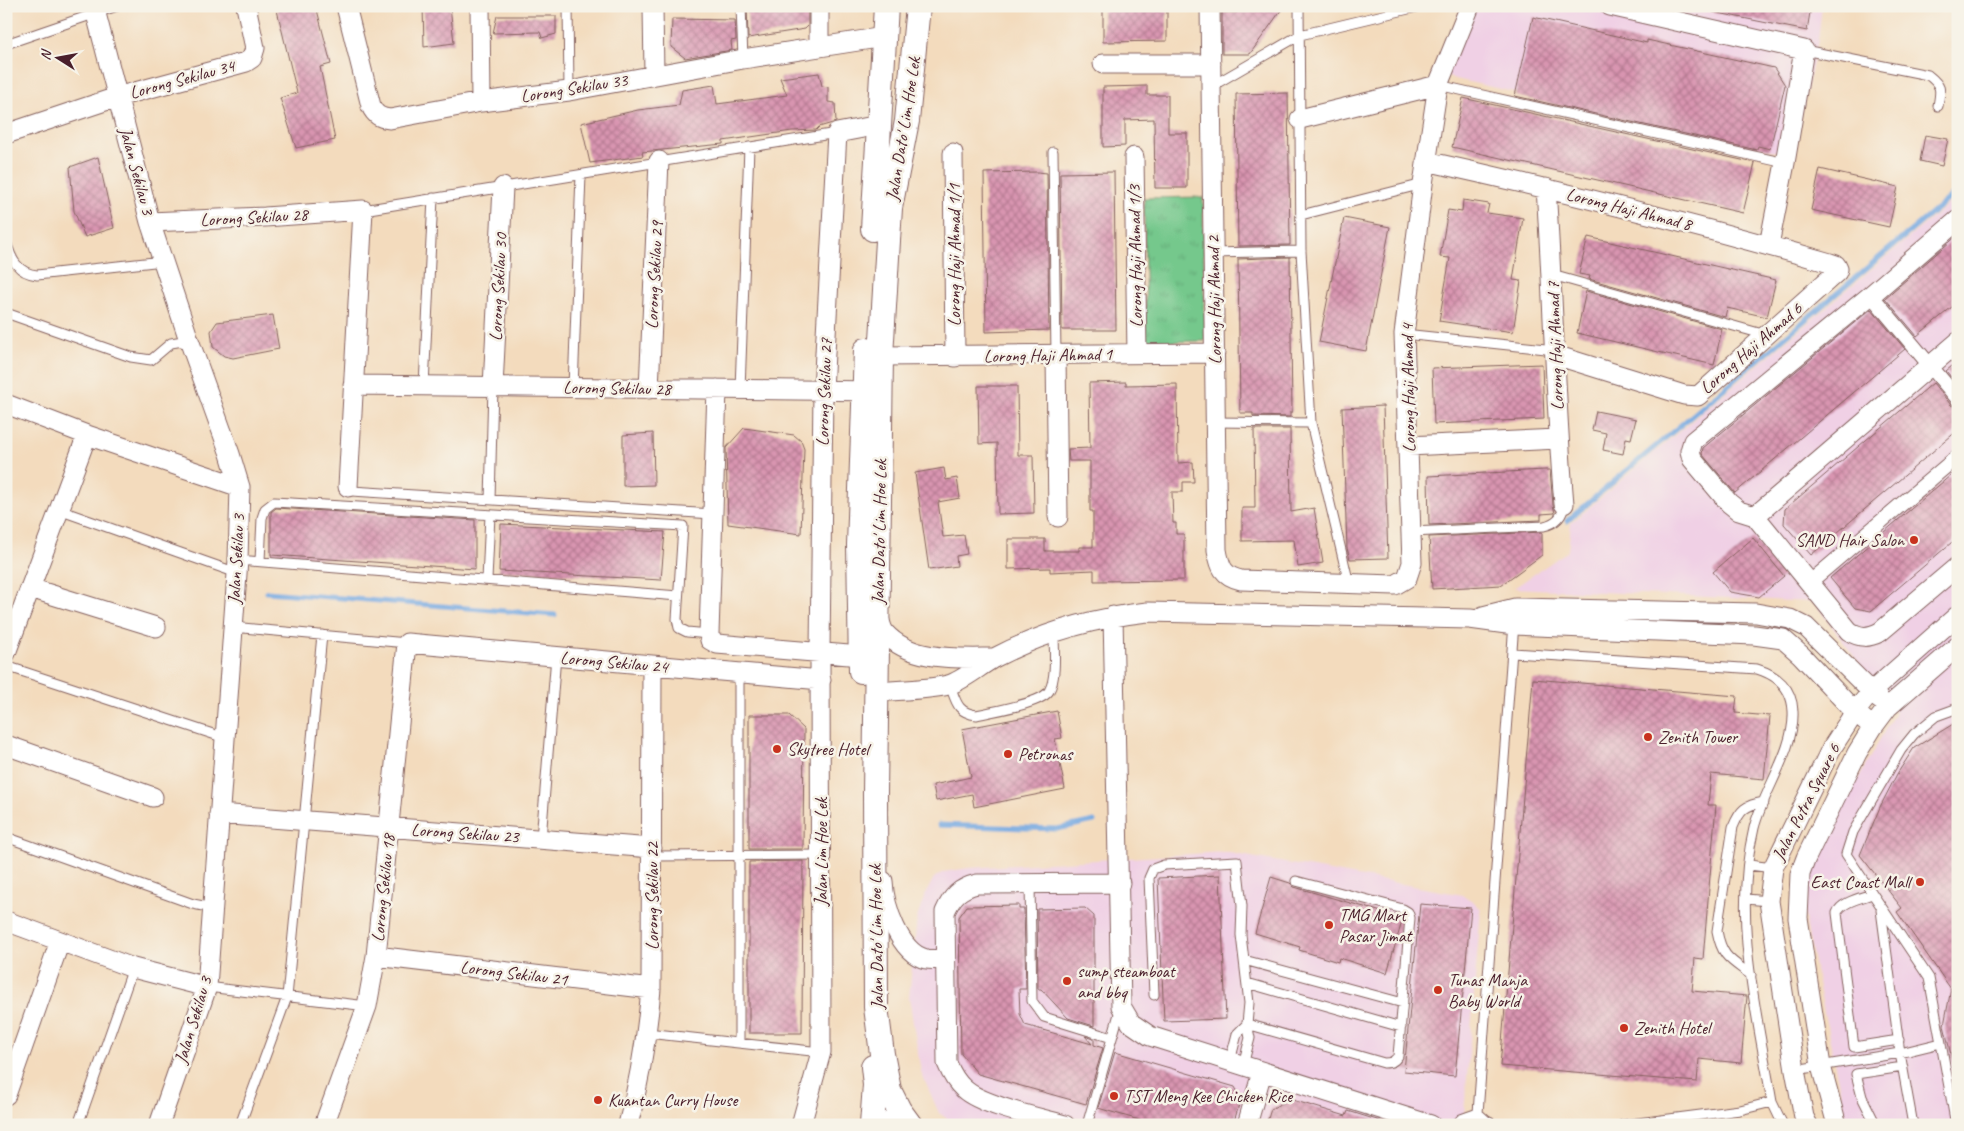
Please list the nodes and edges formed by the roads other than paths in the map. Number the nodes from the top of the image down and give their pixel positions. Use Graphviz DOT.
graph roads {
  1 [pos="117,6"];
  2 [pos="246,6"];
  3 [pos="346,6"];
  4 [pos="480,6"];
  5 [pos="568,6"];
  6 [pos="653,6"];
  7 [pos="741,6"];
  8 [pos="819,6"];
  9 [pos="886,6"];
  10 [pos="918,6"];
  11 [pos="1210,6"];
  12 [pos="1299,6"];
  13 [pos="1421,6"];
  14 [pos="1470,6"];
  15 [pos="1610,6"];
  16 [pos="95,9"];
  17 [pos="1650,11"];
  18 [pos="1300,35"];
  19 [pos="884,38"];
  20 [pos="6,44"];
  21 [pos="819,47"];
  22 [pos="1804,50"];
  23 [pos="742,59"];
  24 [pos="1103,64"];
  25 [pos="1211,64"];
  26 [pos="654,75"];
  27 [pos="1438,85"];
  28 [pos="1211,86"];
  29 [pos="569,91"];
  30 [pos="117,97"];
  31 [pos="481,102"];
  32 [pos="1938,106"];
  33 [pos="1300,119"];
  34 [pos="879,125"];
  35 [pos="837,132"];
  36 [pos="6,134"];
  37 [pos="748,147"];
  38 [pos="1053,152"];
  39 [pos="953,153"];
  40 [pos="1134,157"];
  41 [pos="1426,161"];
  42 [pos="659,162"];
  43 [pos="1785,163"];
  44 [pos="581,175"];
  45 [pos="1423,184"];
  46 [pos="503,187"];
  47 [pos="1546,188"];
  48 [pos="432,198"];
  49 [pos="363,210"];
  50 [pos="1301,215"];
  51 [pos="1958,220"];
  52 [pos="150,222"];
  53 [pos="6,242"];
  54 [pos="1769,245"];
  55 [pos="1301,251"];
  56 [pos="1213,253"];
  57 [pos="163,261"];
  58 [pos="1830,263"];
  59 [pos="1552,275"];
  60 [pos="1871,295"];
  61 [pos="6,313"];
  62 [pos="1404,334"];
  63 [pos="1768,335"];
  64 [pos="188,340"];
  65 [pos="1958,342"];
  66 [pos="1555,352"];
  67 [pos="1215,353"];
  68 [pos="1137,354"];
  69 [pos="1056,355"];
  70 [pos="881,356"];
  71 [pos="955,357"];
  72 [pos="1930,366"];
  73 [pos="353,385"];
  74 [pos="424,386"];
  75 [pos="494,387"];
  76 [pos="573,388"];
  77 [pos="649,389"];
  78 [pos="717,389"];
  79 [pos="740,389"];
  80 [pos="823,390"];
  81 [pos="872,391"];
  82 [pos="1958,399"];
  83 [pos="6,404"];
  84 [pos="1216,422"];
  85 [pos="1311,423"];
  86 [pos="87,435"];
  87 [pos="1558,439"];
  88 [pos="1408,446"];
  89 [pos="1958,456"];
  90 [pos="348,486"];
  91 [pos="240,487"];
  92 [pos="490,500"];
  93 [pos="1564,504"];
  94 [pos="59,510"];
  95 [pos="490,514"];
  96 [pos="713,514"];
  97 [pos="1755,516"];
  98 [pos="1058,517"];
  99 [pos="1411,532"];
  100 [pos="260,562"];
  101 [pos="237,566"];
  102 [pos="1958,566"];
  103 [pos="487,580"];
  104 [pos="1241,580"];
  105 [pos="1810,582"];
  106 [pos="1349,584"];
  107 [pos="1372,585"];
  108 [pos="30,588"];
  109 [pos="678,596"];
  110 [pos="1831,609"];
  111 [pos="878,612"];
  112 [pos="1958,615"];
  113 [pos="1113,616"];
  114 [pos="1515,616"];
  115 [pos="1372,617"];
  116 [pos="156,627"];
  117 [pos="232,627"];
  118 [pos="1806,627"];
  119 [pos="1054,633"];
  120 [pos="709,634"];
  121 [pos="322,635"];
  122 [pos="407,643"];
  123 [pos="1958,646"];
  124 [pos="820,652"];
  125 [pos="6,653"];
  126 [pos="1513,653"];
  127 [pos="556,656"];
  128 [pos="861,656"];
  129 [pos="995,658"];
  130 [pos="652,665"];
  131 [pos="6,666"];
  132 [pos="739,673"];
  133 [pos="821,680"];
  134 [pos="950,685"];
  135 [pos="876,692"];
  136 [pos="1871,692"];
  137 [pos="1888,707"];
  138 [pos="1958,708"];
  139 [pos="1855,712"];
  140 [pos="1873,727"];
  141 [pos="225,738"];
  142 [pos="6,745"];
  143 [pos="875,793"];
  144 [pos="153,797"];
  145 [pos="1764,802"];
  146 [pos="220,814"];
  147 [pos="304,821"];
  148 [pos="389,827"];
  149 [pos="6,837"];
  150 [pos="541,839"];
  151 [pos="652,852"];
  152 [pos="821,855"];
  153 [pos="739,856"];
  154 [pos="1749,865"];
  155 [pos="1773,868"];
  156 [pos="1800,874"];
  157 [pos="1296,880"];
  158 [pos="1120,883"];
  159 [pos="1030,884"];
  160 [pos="1872,894"];
  161 [pos="1746,899"];
  162 [pos="1769,901"];
  163 [pos="1799,903"];
  164 [pos="1881,907"];
  165 [pos="213,908"];
  166 [pos="6,921"];
  167 [pos="60,941"];
  168 [pos="376,956"];
  169 [pos="945,959"];
  170 [pos="1244,960"];
  171 [pos="133,968"];
  172 [pos="1751,975"];
  173 [pos="1247,983"];
  174 [pos="207,987"];
  175 [pos="651,989"];
  176 [pos="1154,995"];
  177 [pos="287,997"];
  178 [pos="1402,1003"];
  179 [pos="367,1006"];
  180 [pos="1121,1006"];
  181 [pos="1247,1024"];
  182 [pos="1401,1027"];
  183 [pos="647,1033"];
  184 [pos="1237,1034"];
  185 [pos="1112,1038"];
  186 [pos="1250,1038"];
  187 [pos="1899,1040"];
  188 [pos="739,1042"];
  189 [pos="1941,1043"];
  190 [pos="1854,1047"];
  191 [pos="821,1052"];
  192 [pos="1900,1053"];
  193 [pos="883,1060"];
  194 [pos="1855,1060"];
  195 [pos="1236,1063"];
  196 [pos="1821,1066"];
  197 [pos="1902,1067"];
  198 [pos="1795,1070"];
  199 [pos="1262,1072"];
  200 [pos="1856,1074"];
  201 [pos="6,1095"];
  202 [pos="1772,1102"];
  203 [pos="1478,1113"];
  204 [pos="892,1122"];
  205 [pos="329,1124"];
  206 [pos="78,1125"];
  207 [pos="159,1125"];
  208 [pos="240,1125"];
  209 [pos="628,1125"];
  210 [pos="801,1125"];
  211 [pos="922,1125"];
  212 [pos="1064,1125"];
  213 [pos="1087,1125"];
  214 [pos="1247,1125"];
  215 [pos="1431,1125"];
  216 [pos="1456,1125"];
  217 [pos="1495,1125"];
  218 [pos="1622,1125"];
  219 [pos="1783,1125"];
  220 [pos="1808,1125"];
  221 [pos="1837,1125"];
  222 [pos="1876,1125"];
  223 [pos="1913,1125"];
  224 [pos="1956,1125"];
  1 -- 16 [label="lane"];
  2 -- 30 [label="street, Lorong Sekilau 34"];
  3 -- 31 [label="street, Lorong Sekilau 33"];
  4 -- 31 [label="street"];
  5 -- 29 [label="lane"];
  6 -- 26 [label="street"];
  7 -- 23 [label="lane"];
  8 -- 21 [label="street"];
  9 -- 19 [label="street, Jalan Dato' Lim Hoe Lek"];
  10 -- 70 [label="street, Jalan Dato' Lim Hoe Lek"];
  11 -- 25 [label="street, Lorong Haji Ahmad 2"];
  12 -- 18 [label="lane"];
  13 -- 18 [label="lane"];
  14 -- 27 [label="street, Lorong Haji Ahmad 4"];
  15 -- 17 [label="street"];
  16 -- 20 [label="lane"];
  16 -- 30 [label="street, Jalan Sekilau 3"];
  17 -- 22 [label="street"];
  18 -- 28 [label="lane"];
  18 -- 33 [label="lane"];
  19 -- 21 [label="street, Lorong Sekilau 33"];
  19 -- 34 [label="street, Jalan Dato' Lim Hoe Lek"];
  21 -- 23 [label="street, Lorong Sekilau 33"];
  22 -- 32 [label="lane"];
  22 -- 43 [label="street"];
  23 -- 26 [label="street, Lorong Sekilau 33"];
  24 -- 25 [label="street"];
  25 -- 28 [label="street, Lorong Haji Ahmad 2"];
  26 -- 29 [label="street, Lorong Sekilau 33"];
  27 -- 33 [label="street"];
  27 -- 41 [label="street, Lorong Haji Ahmad 4"];
  27 -- 43 [label="lane"];
  28 -- 56 [label="street, Lorong Haji Ahmad 2"];
  29 -- 31 [label="street, Lorong Sekilau 33"];
  30 -- 36 [label="street"];
  30 -- 52 [label="street, Jalan Sekilau 3"];
  33 -- 50 [label="lane"];
  34 -- 35 [label="street"];
  34 -- 81 [label="street, Jalan Dato' Lim Hoe Lek"];
  35 -- 37 [label="lane"];
  35 -- 80 [label="street, Lorong Sekilau 27"];
  37 -- 42 [label="lane"];
  37 -- 79 [label="lane"];
  38 -- 69 [label="lane"];
  39 -- 71 [label="street, Lorong Haji Ahmad 1/1"];
  40 -- 68 [label="street, Lorong Haji Ahmad 1/3"];
  41 -- 45 [label="street, Lorong Haji Ahmad 4"];
  41 -- 47 [label="street, Lorong Haji Ahmad 8"];
  42 -- 44 [label="lane"];
  42 -- 77 [label="street, Lorong Sekilau 29"];
  43 -- 54 [label="street"];
  44 -- 46 [label="lane"];
  44 -- 76 [label="lane"];
  45 -- 50 [label="lane"];
  45 -- 62 [label="street, Lorong Haji Ahmad 4"];
  46 -- 48 [label="lane"];
  46 -- 75 [label="street, Lorong Sekilau 30"];
  47 -- 54 [label="street, Lorong Haji Ahmad 8"];
  47 -- 59 [label="street, Lorong Haji Ahmad 7"];
  48 -- 49 [label="lane"];
  48 -- 74 [label="lane"];
  49 -- 52 [label="street, Lorong Sekilau 28"];
  49 -- 73 [label="street"];
  50 -- 55 [label="lane"];
  51 -- 60 [label="street"];
  52 -- 57 [label="street, Jalan Sekilau 3"];
  53 -- 57 [label="lane"];
  54 -- 58 [label="street, Lorong Haji Ahmad 8"];
  55 -- 56 [label="lane"];
  55 -- 85 [label="lane"];
  56 -- 67 [label="street, Lorong Haji Ahmad 2"];
  57 -- 64 [label="street, Jalan Sekilau 3"];
  58 -- 63 [label="street, Lorong Haji Ahmad 6"];
  59 -- 63 [label="lane"];
  59 -- 66 [label="street, Lorong Haji Ahmad 7"];
  60 -- 72 [label="street"];
  60 -- 97 [label="street"];
  61 -- 64 [label="lane"];
  62 -- 66 [label="lane"];
  62 -- 88 [label="street, Lorong Haji Ahmad 4"];
  63 -- 66 [label="street, Lorong Haji Ahmad 6"];
  64 -- 91 [label="street, Jalan Sekilau 3"];
  65 -- 72 [label="street"];
  66 -- 87 [label="street, Lorong Haji Ahmad 7"];
  67 -- 68 [label="street, Lorong Haji Ahmad 1"];
  67 -- 84 [label="street, Lorong Haji Ahmad 2"];
  68 -- 69 [label="street, Lorong Haji Ahmad 1"];
  69 -- 71 [label="street, Lorong Haji Ahmad 1"];
  69 -- 98 [label="street"];
  70 -- 71 [label="street, Lorong Haji Ahmad 1"];
  70 -- 81 [label="street, Jalan Dato' Lim Hoe Lek"];
  72 -- 82 [label="street"];
  72 -- 97 [label="street"];
  73 -- 74 [label="street, Lorong Sekilau 28"];
  73 -- 90 [label="street"];
  74 -- 75 [label="street, Lorong Sekilau 28"];
  75 -- 76 [label="street, Lorong Sekilau 28"];
  75 -- 92 [label="lane"];
  76 -- 77 [label="street, Lorong Sekilau 28"];
  77 -- 78 [label="street, Lorong Sekilau 28"];
  78 -- 79 [label="street, Lorong Sekilau 28"];
  78 -- 96 [label="street"];
  79 -- 80 [label="street, Lorong Sekilau 28"];
  80 -- 81 [label="street, Lorong Sekilau 28"];
  80 -- 124 [label="street, Lorong Sekilau 27"];
  81 -- 111 [label="street, Jalan Dato' Lim Hoe Lek"];
  81 -- 128 [label="street, Jalan Dato' Lim Hoe Lek"];
  83 -- 86 [label="street"];
  84 -- 85 [label="lane"];
  84 -- 104 [label="street, Lorong Haji Ahmad 2"];
  85 -- 106 [label="lane"];
  86 -- 91 [label="street"];
  86 -- 94 [label="street"];
  87 -- 88 [label="street"];
  87 -- 93 [label="street, Lorong Haji Ahmad 7"];
  88 -- 99 [label="street, Lorong Haji Ahmad 4"];
  89 -- 105 [label="street"];
  90 -- 92 [label="lane"];
  91 -- 101 [label="street, Jalan Sekilau 3"];
  92 -- 96 [label="lane"];
  93 -- 99 [label="lane"];
  94 -- 101 [label="lane"];
  94 -- 108 [label="street"];
  95 -- 100 [label="lane"];
  95 -- 103 [label="lane"];
  95 -- 109 [label="lane"];
  96 -- 120 [label="street"];
  97 -- 105 [label="street"];
  99 -- 107 [label="street, Lorong Haji Ahmad 4"];
  100 -- 101 [label="lane"];
  100 -- 103 [label="lane"];
  101 -- 117 [label="street, Jalan Sekilau 3"];
  102 -- 110 [label="street"];
  103 -- 109 [label="lane"];
  104 -- 106 [label="street, Lorong Haji Ahmad 4"];
  105 -- 110 [label="street"];
  106 -- 107 [label="street, Lorong Haji Ahmad 4"];
  107 -- 115 [label="street"];
  108 -- 116 [label="street"];
  108 -- 125 [label="street"];
  109 -- 120 [label="lane"];
  110 -- 118 [label="street"];
  111 -- 129 [label="street"];
  111 -- 135 [label="street, Jalan Dato' Lim Hoe Lek"];
  112 -- 136 [label="street, Jalan Putra Square 6"];
  113 -- 115 [label="street"];
  113 -- 119 [label="street"];
  113 -- 158 [label="street"];
  114 -- 115 [label="street"];
  114 -- 118 [label="street"];
  114 -- 126 [label="lane"];
  114 -- 139 [label="street"];
  117 -- 121 [label="lane"];
  117 -- 141 [label="street, Jalan Sekilau 3"];
  118 -- 136 [label="street"];
  119 -- 129 [label="street"];
  119 -- 134 [label="lane"];
  120 -- 124 [label="street"];
  121 -- 122 [label="lane"];
  121 -- 147 [label="lane"];
  122 -- 127 [label="street, Lorong Sekilau 24"];
  122 -- 148 [label="street, Lorong Sekilau 18"];
  123 -- 137 [label="street, Jalan Putra Square 6"];
  124 -- 128 [label="street"];
  124 -- 133 [label="street, Jalan Lim Hoe Lek"];
  126 -- 145 [label="lane"];
  126 -- 203 [label="lane"];
  127 -- 130 [label="street, Lorong Sekilau 24"];
  127 -- 150 [label="lane"];
  128 -- 204 [label="street, Jalan Dato' Lim Hoe Lek"];
  129 -- 134 [label="street"];
  130 -- 132 [label="street, Lorong Sekilau 24"];
  130 -- 151 [label="street, Lorong Sekilau 22"];
  131 -- 141 [label="lane"];
  132 -- 133 [label="street, Lorong Sekilau 24"];
  132 -- 153 [label="lane"];
  133 -- 152 [label="street, Jalan Lim Hoe Lek"];
  134 -- 135 [label="street"];
  135 -- 143 [label="street, Jalan Dato' Lim Hoe Lek"];
  136 -- 137 [label="street"];
  136 -- 139 [label="street, Jalan Putra Square 6"];
  137 -- 140 [label="street, Jalan Putra Square 6"];
  138 -- 160 [label="lane"];
  139 -- 140 [label="street"];
  139 -- 155 [label="street, Jalan Putra Square 6"];
  140 -- 156 [label="street, Jalan Putra Square 6"];
  141 -- 146 [label="street, Jalan Sekilau 3"];
  142 -- 144 [label="street"];
  143 -- 169 [label="street"];
  143 -- 193 [label="street, Jalan Dato' Lim Hoe Lek"];
  145 -- 154 [label="lane"];
  145 -- 172 [label="lane"];
  146 -- 147 [label="street, Lorong Sekilau 23"];
  146 -- 165 [label="street, Jalan Sekilau 3"];
  147 -- 148 [label="street, Lorong Sekilau 23"];
  147 -- 177 [label="lane"];
  148 -- 150 [label="street, Lorong Sekilau 23"];
  148 -- 168 [label="street, Lorong Sekilau 18"];
  149 -- 165 [label="lane"];
  150 -- 151 [label="street, Lorong Sekilau 23"];
  151 -- 153 [label="lane"];
  151 -- 175 [label="street, Lorong Sekilau 22"];
  152 -- 153 [label="lane"];
  152 -- 191 [label="street, Jalan Lim Hoe Lek"];
  153 -- 188 [label="lane"];
  154 -- 155 [label="lane"];
  154 -- 161 [label="lane"];
  155 -- 156 [label="street"];
  155 -- 162 [label="street, Jalan Putra Square 6"];
  156 -- 163 [label="street, Jalan Putra Square 6"];
  157 -- 178 [label="lane"];
  158 -- 159 [label="street"];
  158 -- 180 [label="street"];
  159 -- 169 [label="street"];
  159 -- 185 [label="lane"];
  160 -- 164 [label="lane"];
  160 -- 190 [label="lane"];
  161 -- 162 [label="lane"];
  161 -- 172 [label="lane"];
  162 -- 163 [label="street"];
  162 -- 198 [label="street, Jalan Putra Square 6"];
  163 -- 196 [label="street, Jalan Putra Square 6"];
  164 -- 187 [label="lane"];
  164 -- 189 [label="lane"];
  165 -- 174 [label="street, Jalan Sekilau 3"];
  166 -- 167 [label="street"];
  167 -- 171 [label="street"];
  167 -- 201 [label="street"];
  168 -- 175 [label="street, Lorong Sekilau 21"];
  168 -- 179 [label="street, Lorong Sekilau 18"];
  169 -- 212 [label="street"];
  170 -- 173 [label="lane"];
  170 -- 176 [label="lane"];
  170 -- 178 [label="lane"];
  171 -- 174 [label="street"];
  171 -- 206 [label="lane"];
  172 -- 202 [label="lane"];
  173 -- 181 [label="lane"];
  173 -- 182 [label="lane"];
  174 -- 177 [label="lane"];
  174 -- 207 [label="street, Jalan Sekilau 3"];
  175 -- 183 [label="street, Lorong Sekilau 22"];
  177 -- 179 [label="lane"];
  177 -- 208 [label="lane"];
  178 -- 182 [label="lane"];
  179 -- 205 [label="street, Lorong Sekilau 18"];
  180 -- 185 [label="lane"];
  180 -- 195 [label="street"];
  181 -- 182 [label="lane"];
  181 -- 184 [label="lane"];
  181 -- 186 [label="lane"];
  183 -- 188 [label="lane"];
  183 -- 209 [label="street, Lorong Sekilau 22"];
  184 -- 186 [label="lane"];
  184 -- 195 [label="lane"];
  185 -- 213 [label="lane"];
  186 -- 195 [label="lane"];
  187 -- 190 [label="lane"];
  187 -- 192 [label="lane"];
  188 -- 191 [label="lane"];
  189 -- 192 [label="lane"];
  189 -- 224 [label="lane"];
  190 -- 194 [label="lane"];
  191 -- 210 [label="street"];
  192 -- 194 [label="lane"];
  192 -- 197 [label="lane"];
  193 -- 204 [label="street, Jalan Dato' Lim Hoe Lek"];
  193 -- 211 [label="street, Jalan Dato' Lim Hoe Lek"];
  194 -- 196 [label="lane"];
  194 -- 200 [label="lane"];
  195 -- 199 [label="street"];
  196 -- 198 [label="lane"];
  196 -- 221 [label="street, Jalan Putra Square 6"];
  197 -- 200 [label="lane"];
  197 -- 223 [label="lane"];
  198 -- 220 [label="street, Jalan Putra Square 6"];
  199 -- 214 [label="street"];
  199 -- 215 [label="street"];
  200 -- 222 [label="lane"];
  202 -- 218 [label="lane"];
  202 -- 219 [label="lane"];
  203 -- 216 [label="lane"];
  203 -- 217 [label="lane"];
}
